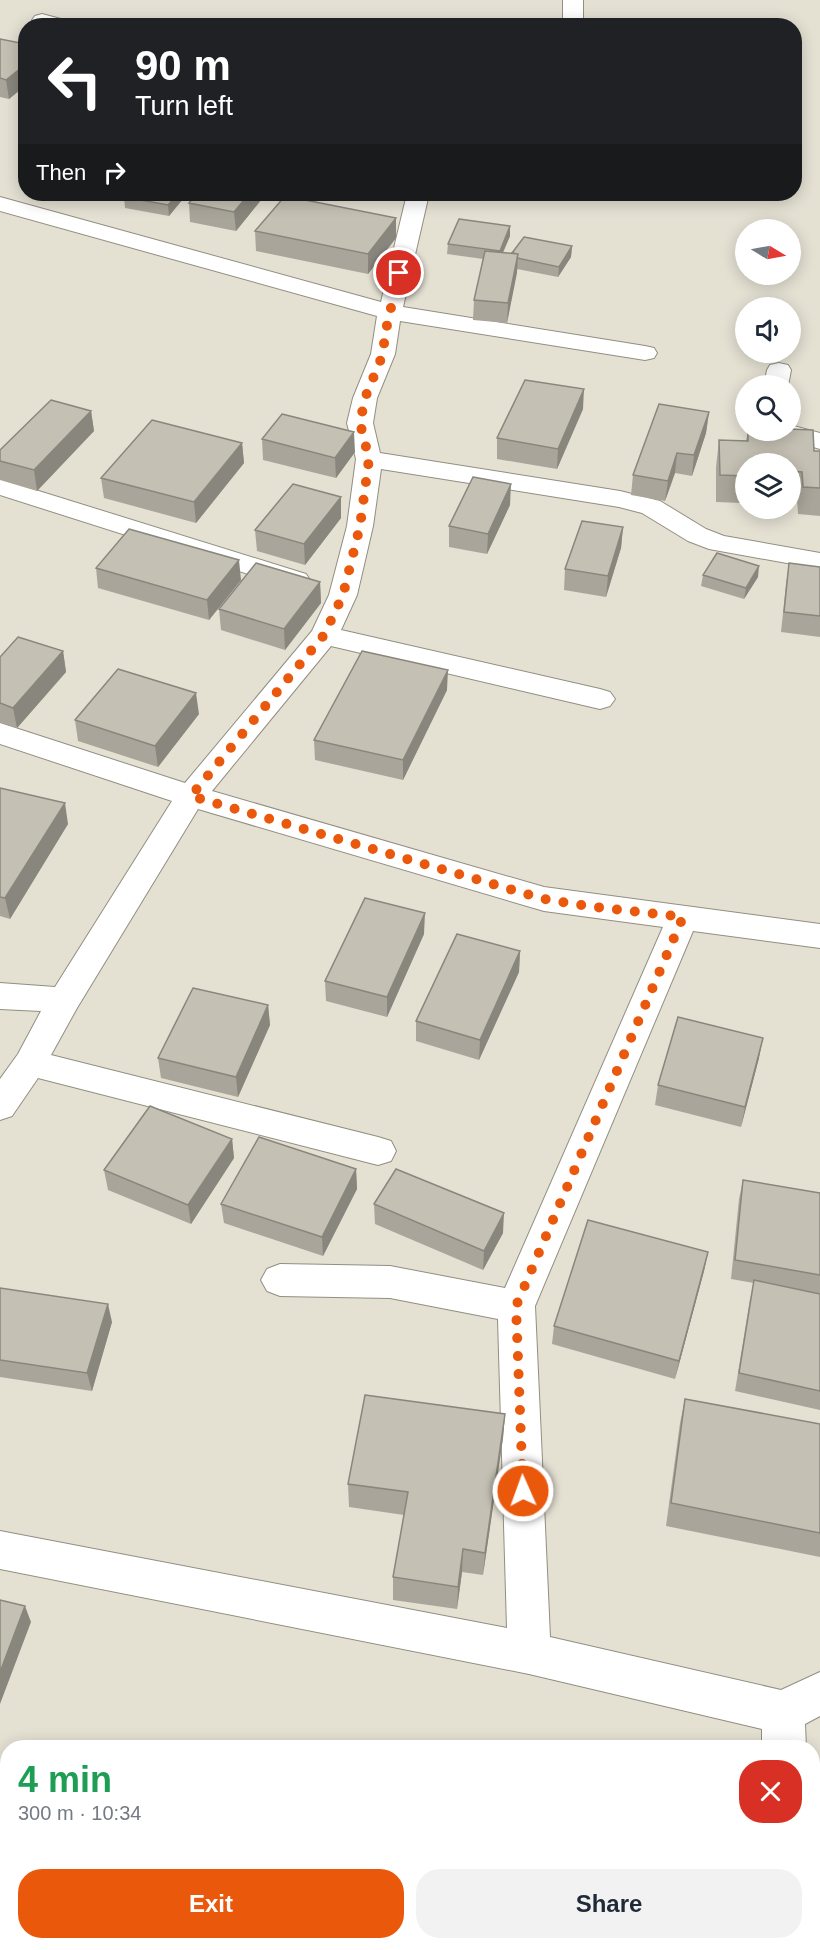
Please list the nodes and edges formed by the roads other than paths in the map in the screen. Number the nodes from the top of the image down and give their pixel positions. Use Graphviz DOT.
graph roads {
  1 [pos="573,0"];
  2 [pos="573,18"];
  3 [pos="416,201"];
  4 [pos="0,204"];
  5 [pos="389,312"];
  6 [pos="645,353"];
  7 [pos="801,436"];
  8 [pos="820,441"];
  9 [pos="369,459"];
  10 [pos="0,487"];
  11 [pos="820,561"];
  12 [pos="343,595"];
  13 [pos="324,635"];
  14 [pos="600,699"];
  15 [pos="0,733"];
  16 [pos="191,796"];
  17 [pos="683,917"];
  18 [pos="820,936"];
  19 [pos="0,996"];
  20 [pos="64,1000"];
  21 [pos="30,1063"];
  22 [pos="0,1106"];
  23 [pos="378,1151"];
  24 [pos="280,1280"];
  25 [pos="516,1306"];
  26 [pos="0,1550"];
  27 [pos="529,1653"];
  28 [pos="820,1693"];
  29 [pos="784,1730"];
  1 -- 2 [label="street"];
  3 -- 5 [label="street"];
  4 -- 5 [label="street"];
  5 -- 6 [label="street"];
  5 -- 9 [label="street"];
  7 -- 8 [label="street"];
  9 -- 11 [label="street"];
  9 -- 12 [label="street"];
  10 -- 12 [label="street"];
  12 -- 13 [label="street"];
  13 -- 14 [label="street"];
  13 -- 16 [label="street"];
  15 -- 16 [label="street"];
  16 -- 17 [label="street"];
  16 -- 20 [label="street"];
  17 -- 18 [label="street"];
  17 -- 25 [label="street"];
  19 -- 20 [label="street"];
  20 -- 21 [label="street"];
  21 -- 22 [label="street"];
  21 -- 23 [label="street"];
  24 -- 25 [label="street"];
  25 -- 27 [label="street"];
  26 -- 27 [label="street"];
  27 -- 29 [label="street"];
  28 -- 29 [label="street"];
}
